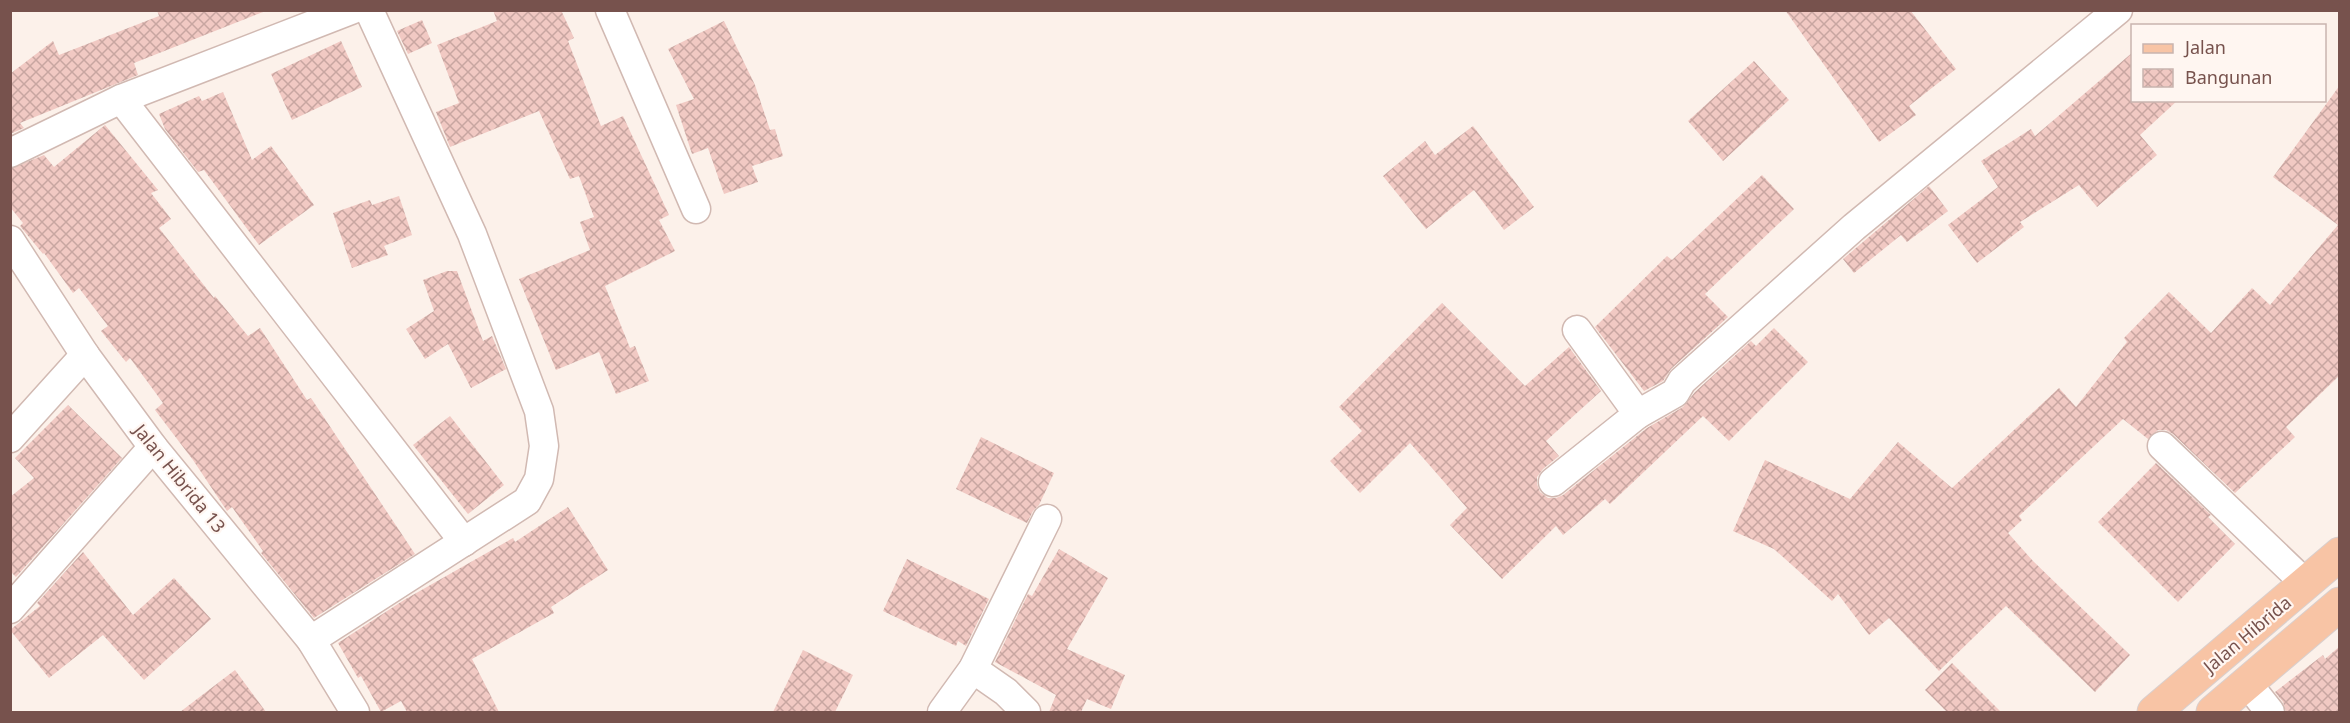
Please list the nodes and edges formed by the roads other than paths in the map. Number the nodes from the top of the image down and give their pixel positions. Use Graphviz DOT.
graph roads {
  1 [pos="351,10"];
  2 [pos="369,10"];
  3 [pos="610,10"];
  4 [pos="2118,10"];
  5 [pos="121,99"];
  6 [pos="10,153"];
  7 [pos="696,209"];
  8 [pos="10,240"];
  9 [pos="1577,330"];
  10 [pos="85,355"];
  11 [pos="1638,414"];
  12 [pos="10,438"];
  13 [pos="2162,446"];
  14 [pos="153,447"];
  15 [pos="1553,482"];
  16 [pos="1047,519"];
  17 [pos="464,542"];
  18 [pos="2340,554"];
  19 [pos="2306,584"];
  20 [pos="2340,604"];
  21 [pos="10,609"];
  22 [pos="311,640"];
  23 [pos="973,669"];
  24 [pos="2247,683"];
  25 [pos="355,712"];
  26 [pos="942,712"];
  27 [pos="1026,712"];
  28 [pos="2154,712"];
  29 [pos="2213,712"];
  30 [pos="2270,712"];
  1 -- 5 [label="street"];
  2 -- 17 [label="street"];
  3 -- 7 [label="street"];
  4 -- 11 [label="street"];
  5 -- 6 [label="street"];
  5 -- 17 [label="street"];
  8 -- 10 [label="street, Jalan Hibrida 13"];
  9 -- 11 [label="street"];
  10 -- 12 [label="street"];
  10 -- 14 [label="street, Jalan Hibrida 13"];
  11 -- 15 [label="street"];
  13 -- 19 [label="street"];
  14 -- 21 [label="street"];
  14 -- 22 [label="street, Jalan Hibrida 13"];
  16 -- 23 [label="street"];
  17 -- 22 [label="street"];
  18 -- 19 [label="main road, Jalan Hibrida"];
  19 -- 28 [label="main road, Jalan Hibrida"];
  20 -- 24 [label="main road"];
  22 -- 25 [label="street, Jalan Hibrida 13"];
  23 -- 26 [label="street"];
  23 -- 27 [label="street"];
  24 -- 29 [label="main road"];
  24 -- 30 [label="street"];
}
